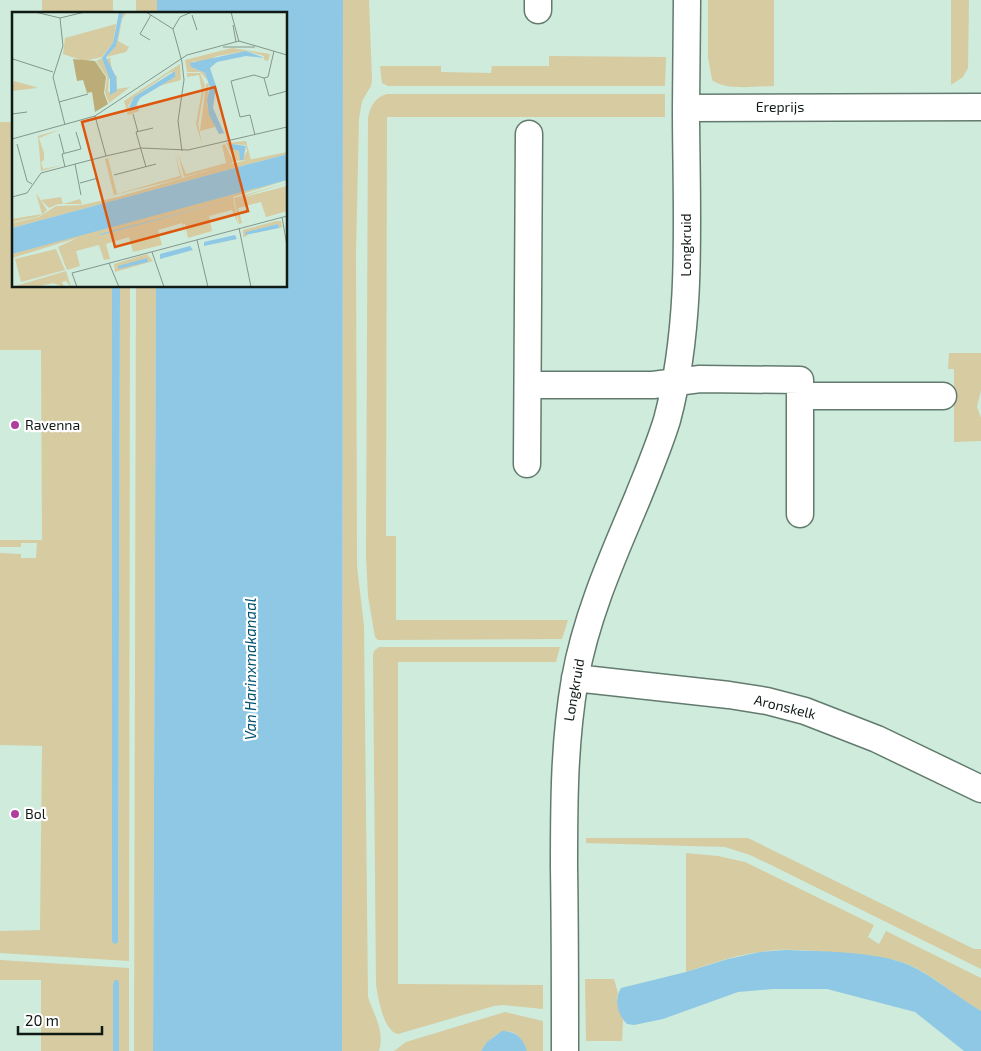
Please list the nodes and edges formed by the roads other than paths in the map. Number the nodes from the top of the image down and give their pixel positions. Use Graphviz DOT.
graph roads {
  1 [pos="687,0"];
  2 [pos="981,107"];
  3 [pos="686,108"];
  4 [pos="530,134"];
  5 [pos="676,382"];
  6 [pos="528,385"];
  7 [pos="800,396"];
  8 [pos="944,396"];
  9 [pos="527,464"];
  10 [pos="800,514"];
  11 [pos="575,678"];
  12 [pos="981,789"];
  13 [pos="565,1051"];
  1 -- 3 [label="street"];
  2 -- 3 [label="street, Ereprijs"];
  3 -- 5 [label="street, Longkruid"];
  4 -- 6 [label="street"];
  5 -- 6 [label="street"];
  5 -- 7 [label="street"];
  5 -- 11 [label="street, Longkruid"];
  6 -- 9 [label="street"];
  7 -- 8 [label="street"];
  7 -- 10 [label="street"];
  11 -- 12 [label="street, Aronskelk"];
  11 -- 13 [label="street, Longkruid"];
}
